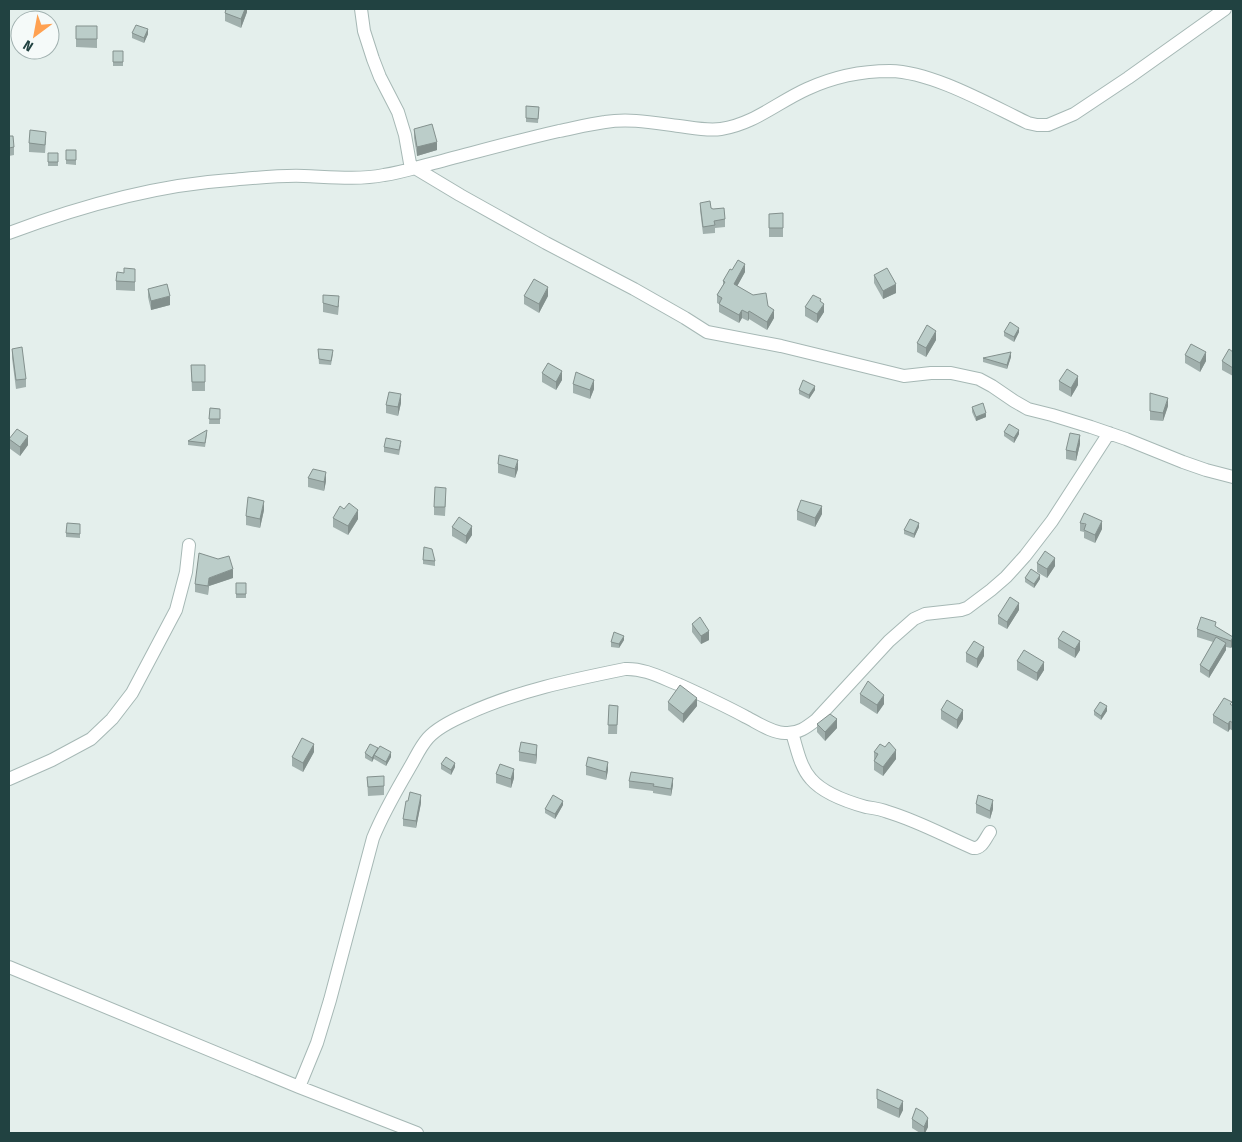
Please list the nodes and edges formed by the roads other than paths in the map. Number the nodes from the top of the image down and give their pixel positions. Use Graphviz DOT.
graph roads {
  1 [pos="361,9"];
  2 [pos="1225,9"];
  3 [pos="413,168"];
  4 [pos="9,234"];
  5 [pos="1109,433"];
  6 [pos="1233,476"];
  7 [pos="189,545"];
  8 [pos="792,733"];
  9 [pos="9,778"];
  10 [pos="990,832"];
  11 [pos="9,967"];
  12 [pos="299,1087"];
  13 [pos="417,1133"];
  1 -- 3 [label="street"];
  2 -- 3 [label="street"];
  3 -- 4 [label="street"];
  3 -- 5 [label="street"];
  5 -- 6 [label="street"];
  5 -- 8 [label="street"];
  7 -- 9 [label="street"];
  8 -- 10 [label="street"];
  8 -- 12 [label="street"];
  11 -- 12 [label="street"];
  12 -- 13 [label="street"];
}
